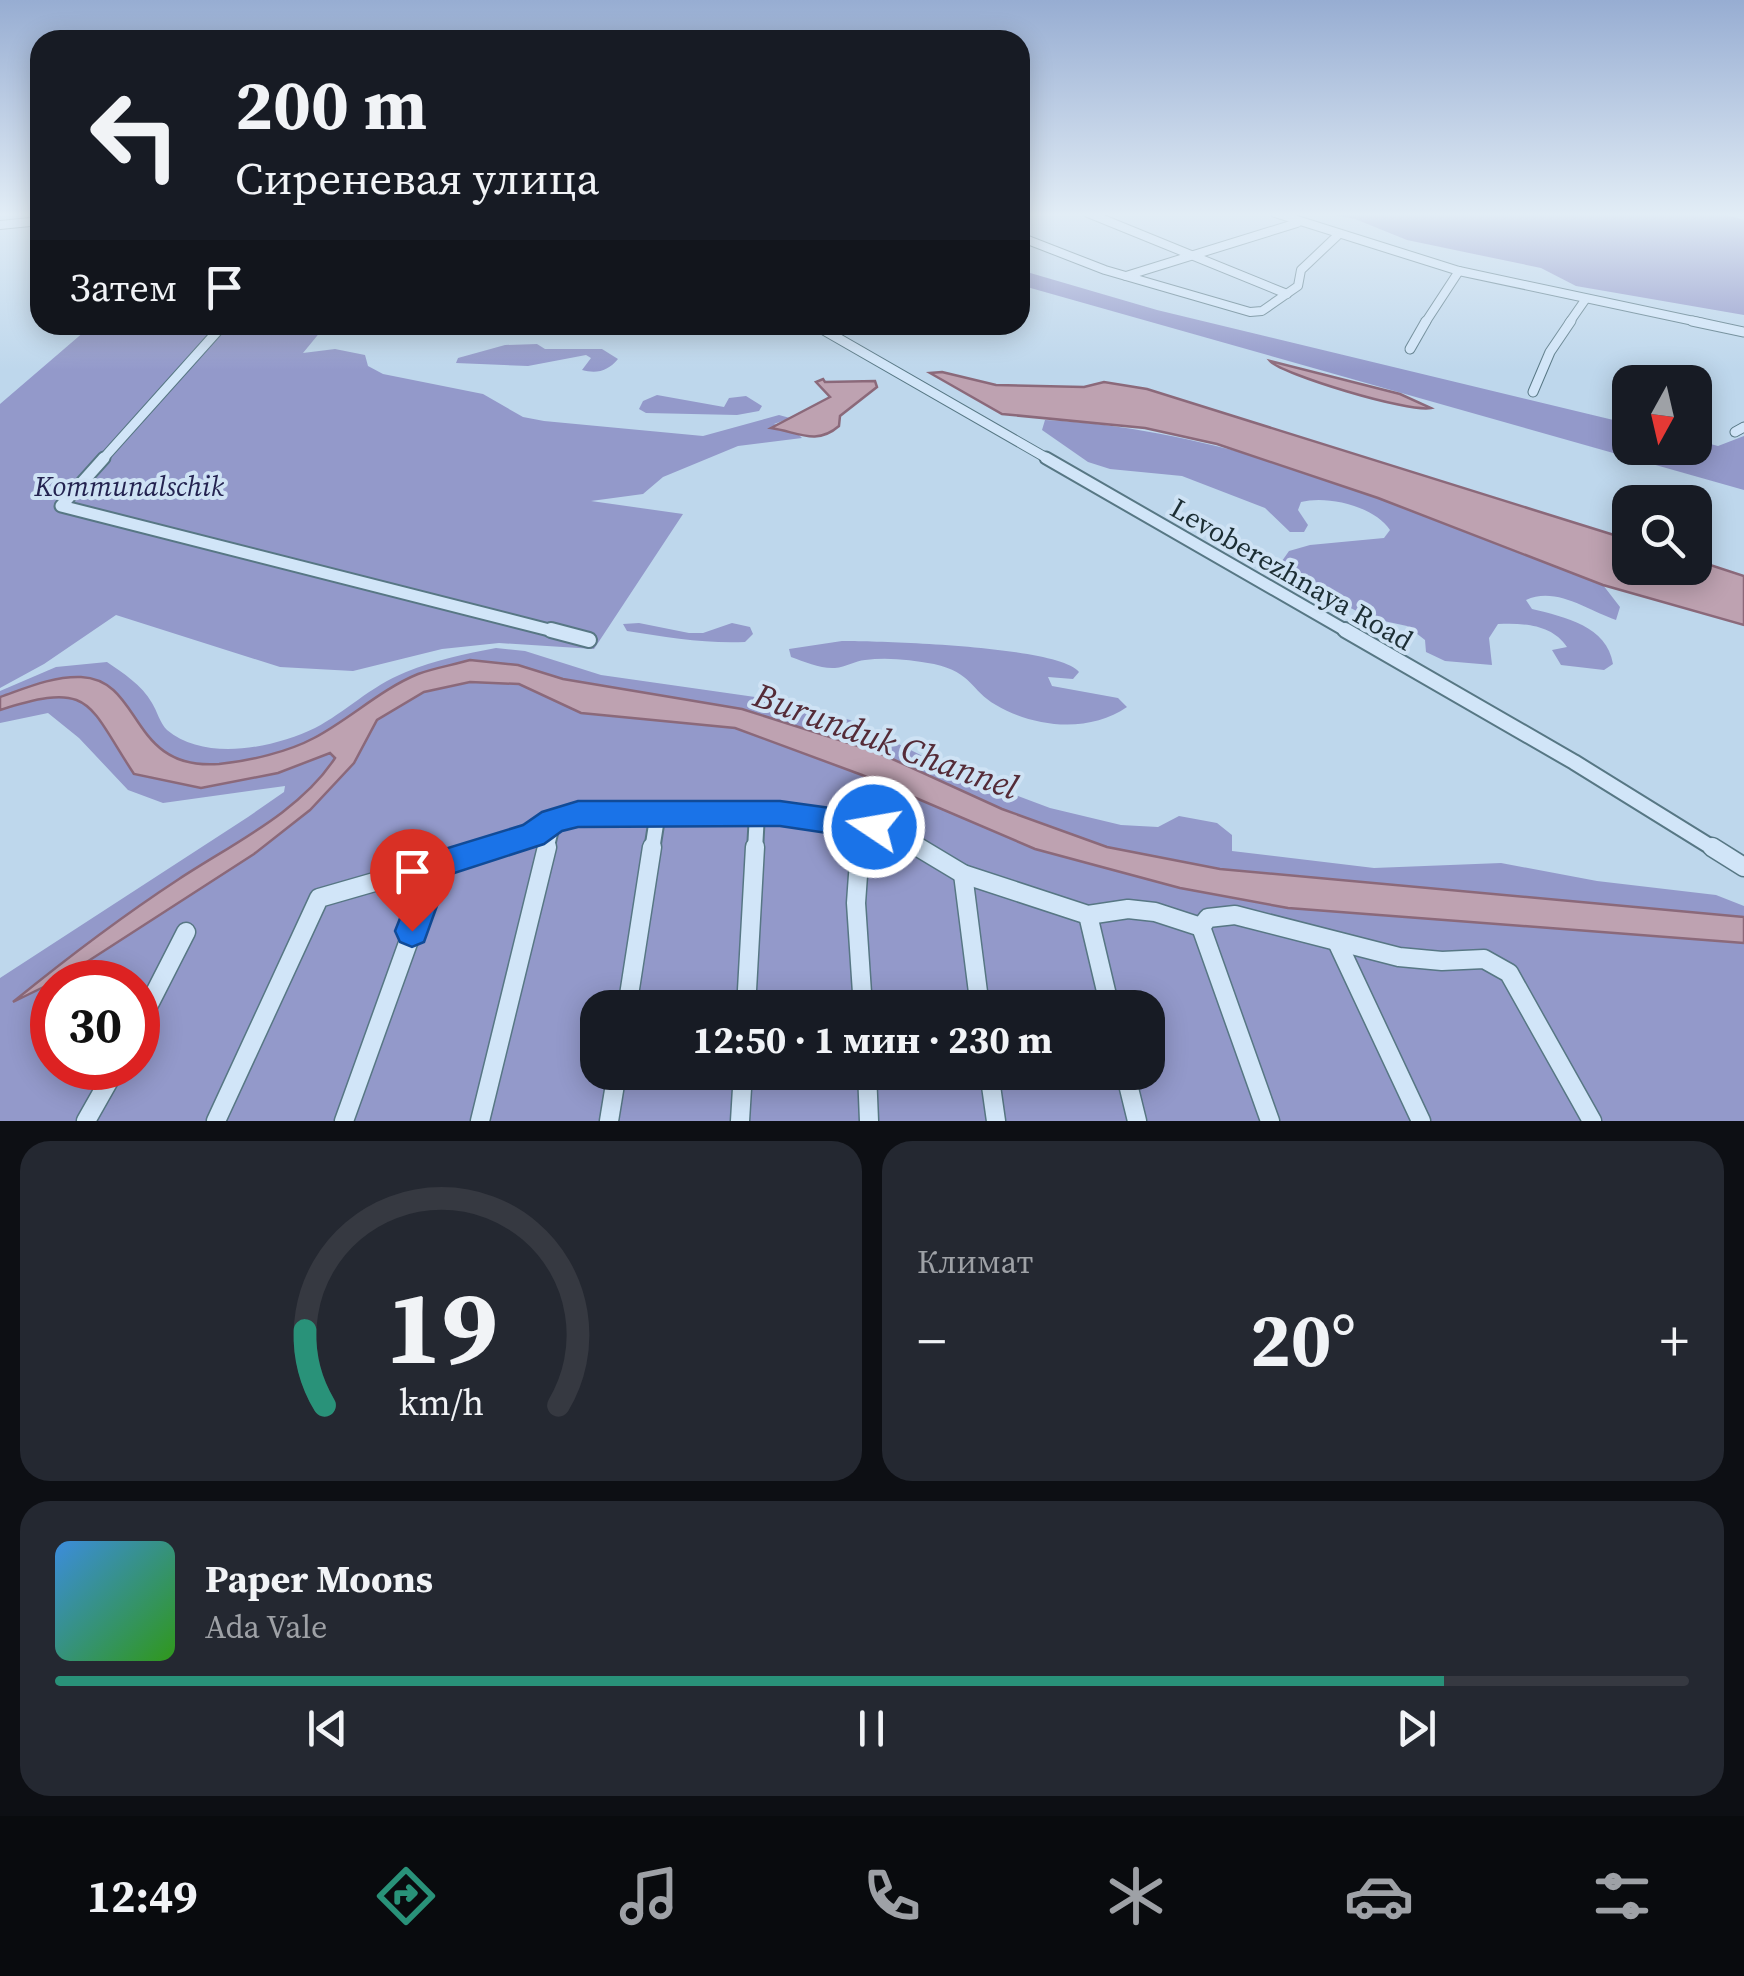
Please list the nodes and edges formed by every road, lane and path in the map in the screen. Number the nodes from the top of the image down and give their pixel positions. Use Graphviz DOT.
graph roads {
  1 [pos="1097,265"];
  2 [pos="1159,265"];
  3 [pos="1219,265"];
  4 [pos="1305,265"];
  5 [pos="1441,265"];
  6 [pos="1460,271"];
  7 [pos="1126,276"];
  8 [pos="1286,294"];
  9 [pos="1586,300"];
  10 [pos="1744,332"];
  11 [pos="214,335"];
  12 [pos="832,335"];
  13 [pos="1410,349"];
  14 [pos="1533,392"];
  15 [pos="589,640"];
  16 [pos="658,812"];
  17 [pos="757,814"];
  18 [pos="553,821"];
  19 [pos="861,824"];
  20 [pos="436,865"];
  21 [pos="1744,867"];
  22 [pos="963,874"];
  23 [pos="1088,915"];
  24 [pos="1202,926"];
  25 [pos="186,932"];
  26 [pos="1338,944"];
  27 [pos="160,983"];
  28 [pos="630,990"];
  29 [pos="747,990"];
  30 [pos="862,990"];
  31 [pos="978,990"];
  32 [pos="1106,990"];
  33 [pos="104,1090"];
  34 [pos="614,1090"];
  35 [pos="742,1090"];
  36 [pos="868,1090"];
  37 [pos="992,1090"];
  38 [pos="1129,1090"];
  39 [pos="86,1121"];
  40 [pos="216,1121"];
  41 [pos="344,1121"];
  42 [pos="480,1121"];
  43 [pos="609,1121"];
  44 [pos="740,1121"];
  45 [pos="869,1121"];
  46 [pos="996,1121"];
  47 [pos="1137,1121"];
  48 [pos="1270,1121"];
  49 [pos="1421,1121"];
  50 [pos="1592,1121"];
  1 -- 7 [label="street"];
  2 -- 7 [label="street"];
  3 -- 8 [label="street"];
  4 -- 8 [label="street"];
  5 -- 6 [label="street"];
  6 -- 9 [label="street"];
  6 -- 13 [label="street"];
  7 -- 8 [label="street"];
  9 -- 10 [label="street"];
  9 -- 14 [label="street"];
  11 -- 15 [label="street"];
  12 -- 21 [label="street, Levoberezhnaya Road"];
  16 -- 17 [label="street"];
  16 -- 18 [label="street"];
  16 -- 28 [label="street"];
  17 -- 19 [label="street"];
  17 -- 29 [label="street"];
  18 -- 20 [label="street"];
  18 -- 42 [label="street"];
  19 -- 22 [label="street"];
  19 -- 30 [label="street"];
  20 -- 40 [label="street"];
  20 -- 41 [label="street"];
  22 -- 23 [label="street"];
  22 -- 31 [label="street"];
  23 -- 24 [label="street"];
  23 -- 32 [label="street"];
  24 -- 26 [label="street"];
  24 -- 48 [label="street"];
  25 -- 27 [label="street"];
  26 -- 49 [label="street"];
  26 -- 50 [label="street"];
  33 -- 39 [label="street"];
  34 -- 43 [label="street"];
  35 -- 44 [label="street"];
  36 -- 45 [label="street"];
  37 -- 46 [label="street"];
  38 -- 47 [label="street"];
}
